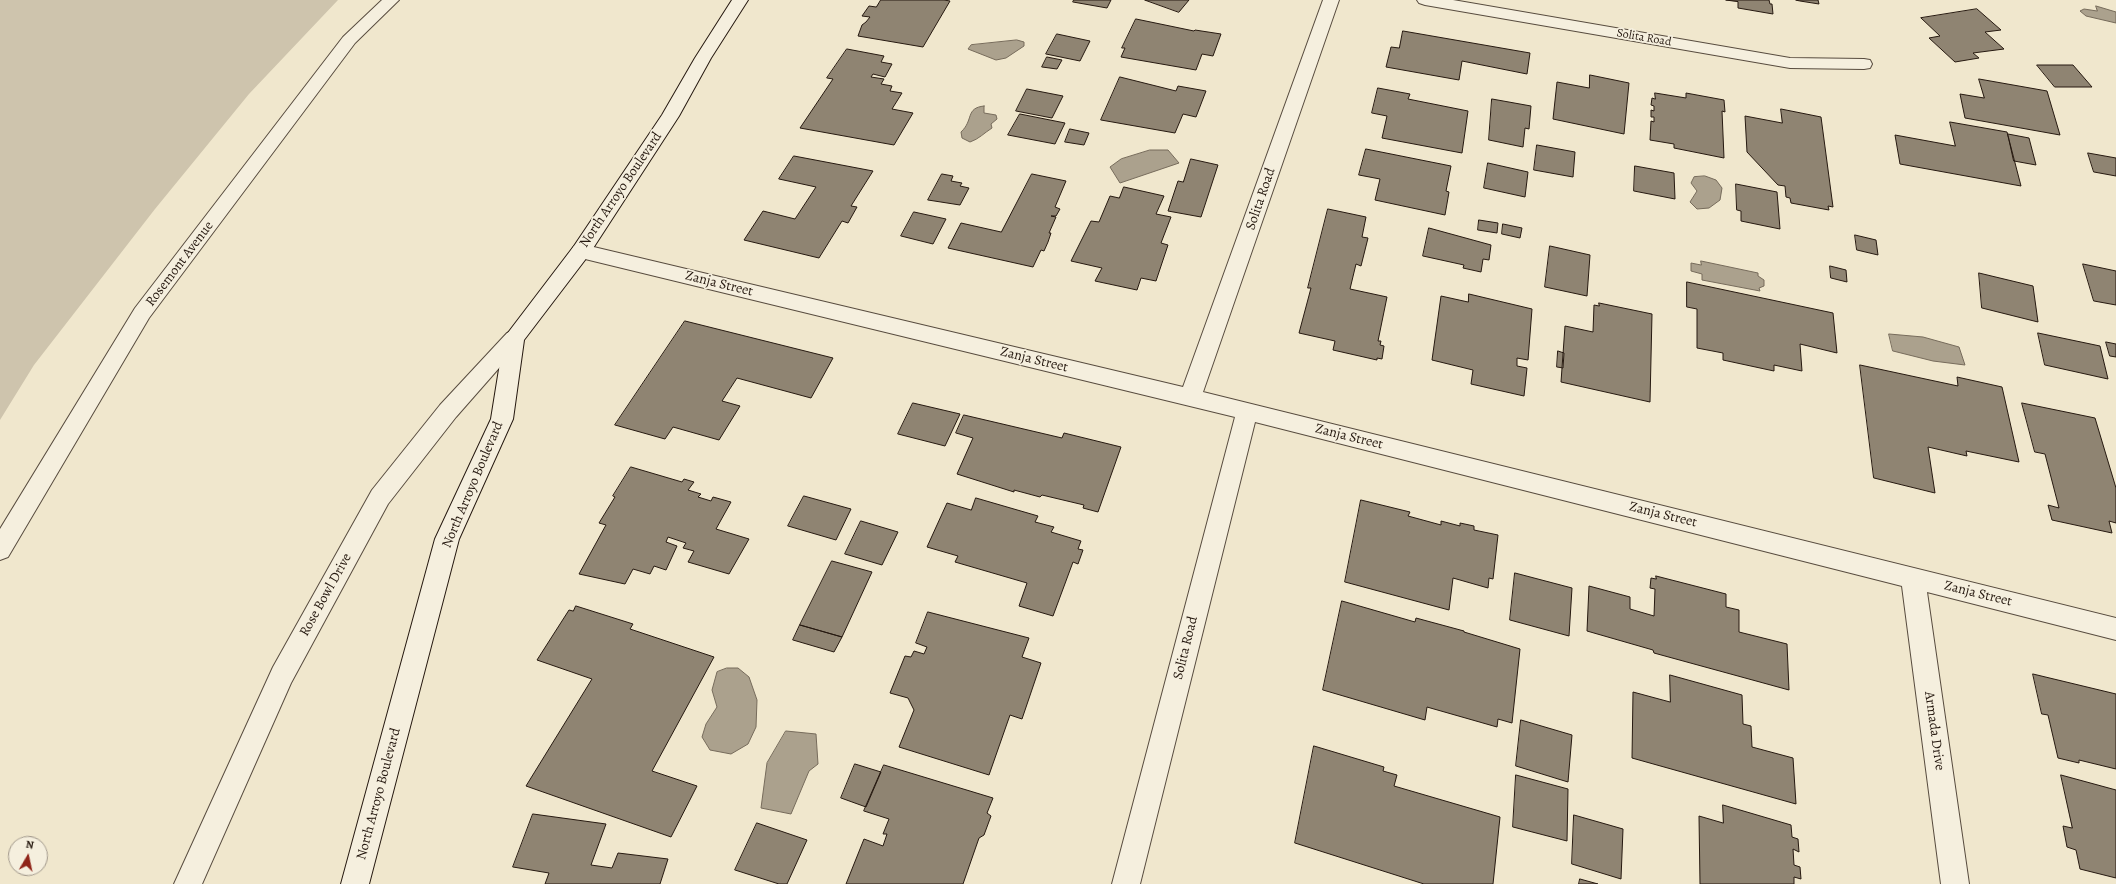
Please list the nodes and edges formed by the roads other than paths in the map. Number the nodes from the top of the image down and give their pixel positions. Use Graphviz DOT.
graph roads {
  1 [pos="391,0"];
  2 [pos="740,0"];
  3 [pos="1331,0"];
  4 [pos="1425,0"];
  5 [pos="1864,64"];
  6 [pos="581,251"];
  7 [pos="514,338"];
  8 [pos="1190,398"];
  9 [pos="1247,411"];
  10 [pos="0,550"];
  11 [pos="1913,577"];
  12 [pos="2116,629"];
  13 [pos="188,884"];
  14 [pos="355,884"];
  15 [pos="1126,884"];
  16 [pos="1955,884"];
  1 -- 10 [label="street, Rosemont Avenue"];
  2 -- 6 [label="street, North Arroyo Boulevard"];
  3 -- 8 [label="street, Solita Road"];
  4 -- 5 [label="street, Solita Road"];
  6 -- 7 [label="street, North Arroyo Boulevard"];
  6 -- 8 [label="street, Zanja Street"];
  7 -- 13 [label="street, Rose Bowl Drive"];
  7 -- 14 [label="street, North Arroyo Boulevard"];
  8 -- 9 [label="street, Zanja Street"];
  9 -- 11 [label="street, Zanja Street"];
  9 -- 15 [label="street, Solita Road"];
  11 -- 12 [label="street, Zanja Street"];
  11 -- 16 [label="street, Armada Drive"];
}
